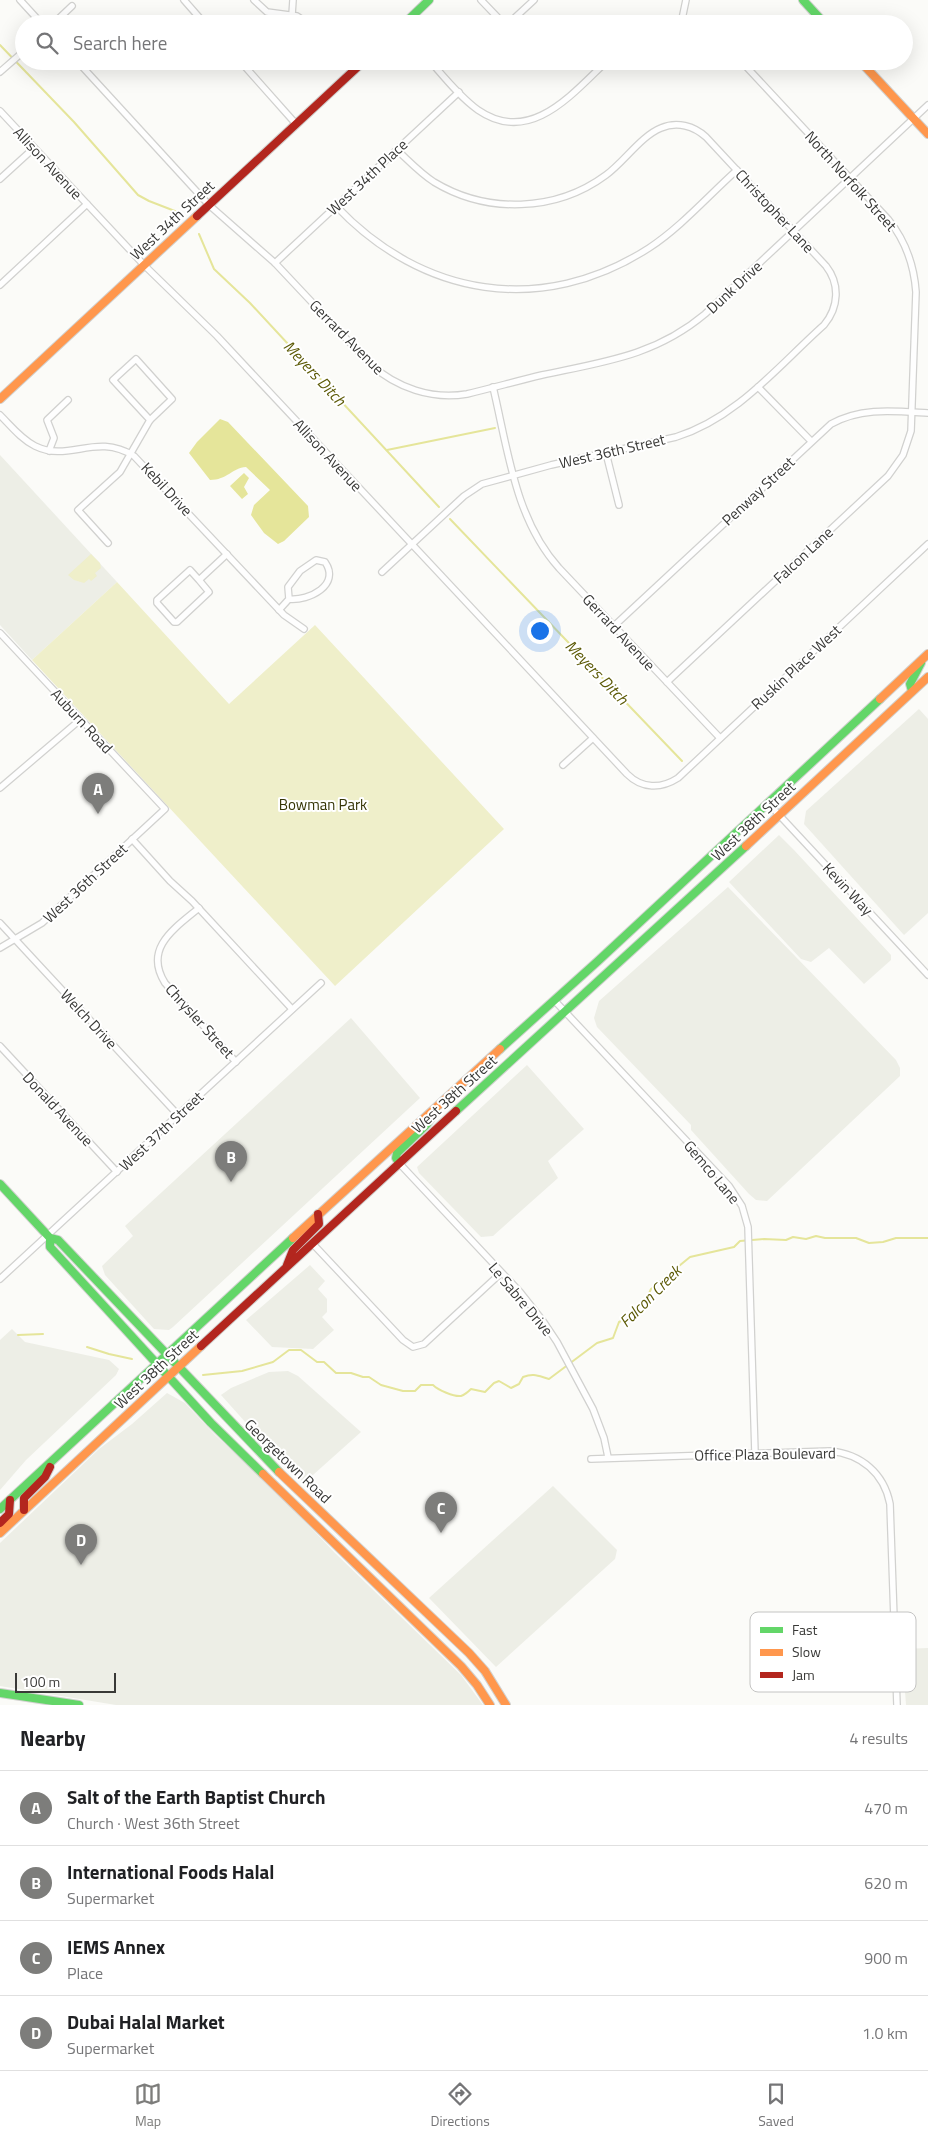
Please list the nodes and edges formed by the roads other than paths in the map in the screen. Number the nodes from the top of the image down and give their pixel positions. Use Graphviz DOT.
graph roads {
  1 [pos="20,0"];
  2 [pos="184,0"];
  3 [pos="254,0"];
  4 [pos="293,0"];
  5 [pos="429,0"];
  6 [pos="481,0"];
  7 [pos="534,0"];
  8 [pos="686,0"];
  9 [pos="803,0"];
  10 [pos="72,6"];
  11 [pos="34,15"];
  12 [pos="62,15"];
  13 [pos="197,15"];
  14 [pos="292,15"];
  15 [pos="413,15"];
  16 [pos="495,15"];
  17 [pos="518,15"];
  18 [pos="683,15"];
  19 [pos="817,15"];
  20 [pos="15,58"];
  21 [pos="85,70"];
  22 [pos="248,70"];
  23 [pos="438,70"];
  24 [pos="598,70"];
  25 [pos="749,70"];
  26 [pos="868,70"];
  27 [pos="354,71"];
  28 [pos="0,72"];
  29 [pos="459,92"];
  30 [pos="928,105"];
  31 [pos="0,111"];
  32 [pos="913,118"];
  33 [pos="296,124"];
  34 [pos="928,134"];
  35 [pos="34,148"];
  36 [pos="397,150"];
  37 [pos="737,170"];
  38 [pos="850,178"];
  39 [pos="0,179"];
  40 [pos="86,204"];
  41 [pos="209,204"];
  42 [pos="336,206"];
  43 [pos="794,231"];
  44 [pos="275,263"];
  45 [pos="144,265"];
  46 [pos="0,284"];
  47 [pos="832,314"];
  48 [pos="494,387"];
  49 [pos="758,387"];
  50 [pos="0,399"];
  51 [pos="68,400"];
  52 [pos="912,412"];
  53 [pos="928,413"];
  54 [pos="0,415"];
  55 [pos="150,420"];
  56 [pos="811,441"];
  57 [pos="49,451"];
  58 [pos="130,453"];
  59 [pos="606,453"];
  60 [pos="514,475"];
  61 [pos="619,505"];
  62 [pos="108,543"];
  63 [pos="411,544"];
  64 [pos="928,544"];
  65 [pos="227,554"];
  66 [pos="382,572"];
  67 [pos="199,580"];
  68 [pos="289,599"];
  69 [pos="279,610"];
  70 [pos="614,626"];
  71 [pos="304,630"];
  72 [pos="0,633"];
  73 [pos="926,656"];
  74 [pos="928,677"];
  75 [pos="666,682"];
  76 [pos="912,691"];
  77 [pos="80,719"];
  78 [pos="592,738"];
  79 [pos="720,738"];
  80 [pos="563,765"];
  81 [pos="662,786"];
  82 [pos="0,788"];
  83 [pos="768,803"];
  84 [pos="165,809"];
  85 [pos="780,815"];
  86 [pos="132,839"];
  87 [pos="199,908"];
  88 [pos="0,924"];
  89 [pos="16,940"];
  90 [pos="0,948"];
  91 [pos="928,975"];
  92 [pos="321,983"];
  93 [pos="554,1000"];
  94 [pos="292,1009"];
  95 [pos="566,1012"];
  96 [pos="0,1046"];
  97 [pos="236,1062"];
  98 [pos="448,1095"];
  99 [pos="178,1115"];
  100 [pos="399,1162"];
  101 [pos="117,1172"];
  102 [pos="0,1184"];
  103 [pos="318,1214"];
  104 [pos="48,1237"];
  105 [pos="312,1243"];
  106 [pos="285,1268"];
  107 [pos="500,1273"];
  108 [pos="0,1279"];
  109 [pos="167,1355"];
  110 [pos="157,1363"];
  111 [pos="178,1368"];
  112 [pos="169,1376"];
  113 [pos="755,1453"];
  114 [pos="608,1457"];
  115 [pos="591,1459"];
  116 [pos="52,1462"];
  117 [pos="10,1500"];
  118 [pos="0,1509"];
  119 [pos="24,1510"];
  120 [pos="0,1523"];
  121 [pos="0,1533"];
  122 [pos="894,1612"];
  123 [pos="897,1692"];
  124 [pos="0,1693"];
  125 [pos="79,1705"];
  126 [pos="490,1705"];
  127 [pos="506,1705"];
  128 [pos="897,1705"];
  1 -- 11 [label="street"];
  2 -- 13 [label="street"];
  3 -- 14 [label="street"];
  4 -- 14 [label="street"];
  5 -- 15 [label="main road"];
  6 -- 16 [label="street"];
  7 -- 17 [label="street"];
  8 -- 18 [label="street"];
  9 -- 19 [label="main road"];
  10 -- 12 [label="street"];
  20 -- 28 [label="street"];
  21 -- 41 [label="street, Gerrard Avenue"];
  22 -- 33 [label="street"];
  23 -- 29 [label="street"];
  24 -- 29 [label="street"];
  25 -- 38 [label="street, North Norfolk Street"];
  26 -- 32 [label="main road"];
  27 -- 33 [label="main road, West 34th Street"];
  29 -- 36 [label="street, West 34th Place"];
  30 -- 32 [label="street, Dunk Drive"];
  31 -- 35 [label="street, Allison Avenue"];
  32 -- 34 [label="main road"];
  32 -- 38 [label="street, Dunk Drive"];
  33 -- 41 [label="main road, West 34th Street"];
  35 -- 39 [label="street"];
  35 -- 40 [label="street, Allison Avenue"];
  36 -- 37 [label="street, Christopher Lane"];
  36 -- 42 [label="street, West 34th Place"];
  37 -- 42 [label="street"];
  37 -- 43 [label="street, Christopher Lane"];
  38 -- 43 [label="street, Dunk Drive"];
  38 -- 52 [label="street, North Norfolk Street"];
  40 -- 45 [label="street, Allison Avenue"];
  40 -- 46 [label="street"];
  41 -- 44 [label="street, Gerrard Avenue"];
  41 -- 45 [label="main road, West 34th Street"];
  42 -- 44 [label="street, West 34th Place"];
  43 -- 47 [label="street, Christopher Lane"];
  43 -- 48 [label="street, Dunk Drive"];
  44 -- 48 [label="street, Gerrard Avenue"];
  45 -- 50 [label="main road, West 34th Street"];
  45 -- 63 [label="street, Allison Avenue"];
  47 -- 49 [label="street, West 36th Street"];
  48 -- 60 [label="street, Gerrard Avenue"];
  49 -- 56 [label="street"];
  49 -- 59 [label="street, West 36th Street"];
  51 -- 57 [label="street"];
  52 -- 53 [label="street, Penway Street"];
  52 -- 56 [label="street, Penway Street"];
  52 -- 75 [label="street, Falcon Lane"];
  54 -- 57 [label="street, Kebil Drive"];
  55 -- 55 [label="street"];
  55 -- 58 [label="street"];
  56 -- 70 [label="street, Penway Street"];
  57 -- 58 [label="street, Kebil Drive"];
  58 -- 62 [label="street"];
  58 -- 65 [label="street, Kebil Drive"];
  59 -- 60 [label="street, West 36th Street"];
  59 -- 61 [label="street"];
  60 -- 63 [label="street, West 36th Street"];
  60 -- 70 [label="street, Gerrard Avenue"];
  63 -- 66 [label="street, West 36th Street"];
  63 -- 78 [label="street, Allison Avenue"];
  64 -- 79 [label="street, Ruskin Place West"];
  65 -- 67 [label="street"];
  65 -- 69 [label="street, Kebil Drive"];
  67 -- 67 [label="street"];
  68 -- 68 [label="street"];
  68 -- 69 [label="street"];
  69 -- 71 [label="street, Kebil Drive"];
  70 -- 75 [label="street, Gerrard Avenue"];
  72 -- 77 [label="street, Auburn Road"];
  73 -- 76 [label="main road"];
  73 -- 83 [label="main road, West 38th Street"];
  74 -- 76 [label="main road, West 38th Street"];
  75 -- 79 [label="street, Gerrard Avenue"];
  76 -- 85 [label="main road, West 38th Street"];
  77 -- 82 [label="street"];
  77 -- 84 [label="street, Auburn Road"];
  78 -- 80 [label="street"];
  78 -- 81 [label="street, Allison Avenue"];
  79 -- 81 [label="street, Ruskin Place West"];
  83 -- 85 [label="street, Kevin Way"];
  83 -- 93 [label="main road, West 38th Street"];
  84 -- 86 [label="street, West 36th Street"];
  85 -- 91 [label="street, Kevin Way"];
  85 -- 95 [label="main road, West 38th Street"];
  86 -- 87 [label="street"];
  86 -- 89 [label="street, West 36th Street"];
  87 -- 94 [label="street"];
  87 -- 97 [label="street, Chrysler Street"];
  88 -- 89 [label="street, Welch Drive"];
  89 -- 90 [label="street, West 36th Street"];
  89 -- 99 [label="street, Welch Drive"];
  92 -- 94 [label="street, West 37th Street"];
  93 -- 95 [label="street, Gemco Lane"];
  93 -- 98 [label="main road, West 38th Street"];
  94 -- 97 [label="street, West 37th Street"];
  95 -- 100 [label="main road, West 38th Street"];
  95 -- 113 [label="street, Gemco Lane"];
  96 -- 101 [label="street, Donald Avenue"];
  97 -- 99 [label="street, West 37th Street"];
  98 -- 100 [label="main road"];
  98 -- 103 [label="main road, West 38th Street"];
  99 -- 101 [label="street, West 37th Street"];
  100 -- 105 [label="main road, West 38th Street"];
  100 -- 107 [label="street, Le Sabre Drive"];
  101 -- 104 [label="street, West 37th Street"];
  102 -- 104 [label="main road, Georgetown Road"];
  103 -- 106 [label="main road"];
  103 -- 109 [label="main road, West 38th Street"];
  104 -- 108 [label="street, West 37th Street"];
  104 -- 109 [label="main road, Georgetown Road"];
  104 -- 110 [label="main road, Georgetown Road"];
  105 -- 106 [label="main road, West 38th Street"];
  105 -- 107 [label="street"];
  106 -- 111 [label="main road, West 38th Street"];
  107 -- 114 [label="street, Le Sabre Drive"];
  109 -- 110 [label="main road, West 38th Street"];
  109 -- 111 [label="main road, Georgetown Road"];
  110 -- 112 [label="main road, Georgetown Road"];
  110 -- 116 [label="main road, West 38th Street"];
  111 -- 112 [label="main road, West 38th Street"];
  111 -- 127 [label="main road, Georgetown Road"];
  112 -- 119 [label="main road, West 38th Street"];
  112 -- 126 [label="main road, Georgetown Road"];
  113 -- 114 [label="street, Office Plaza Boulevard"];
  113 -- 122 [label="street, Office Plaza Boulevard"];
  114 -- 115 [label="street, Office Plaza Boulevard"];
  116 -- 117 [label="main road, West 38th Street"];
  116 -- 119 [label="main road"];
  117 -- 118 [label="main road, West 38th Street"];
  117 -- 120 [label="main road"];
  119 -- 121 [label="main road, West 38th Street"];
  123 -- 128 [label="street, Office Plaza Boulevard"];
  124 -- 125 [label="main road"];
}
